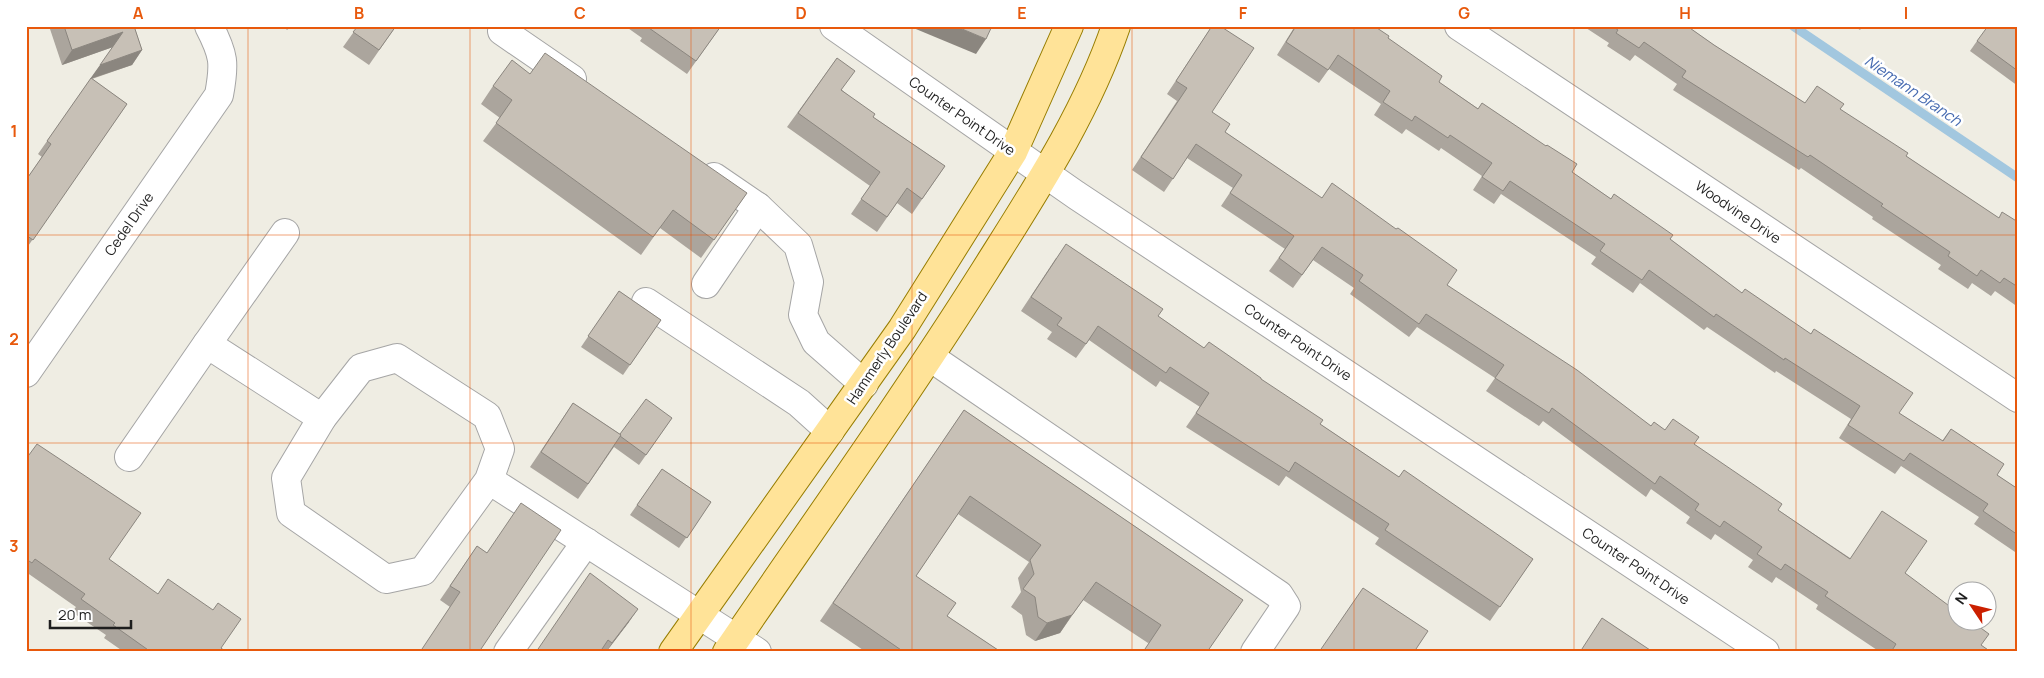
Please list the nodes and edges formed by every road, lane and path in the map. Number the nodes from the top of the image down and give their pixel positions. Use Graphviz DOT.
graph roads {
  1 [pos="209,26"];
  2 [pos="834,26"];
  3 [pos="1069,26"];
  4 [pos="1116,26"];
  5 [pos="1459,26"];
  6 [pos="502,30"];
  7 [pos="590,91"];
  8 [pos="1013,152"];
  9 [pos="694,163"];
  10 [pos="1046,174"];
  11 [pos="758,207"];
  12 [pos="285,233"];
  13 [pos="706,284"];
  14 [pos="646,302"];
  15 [pos="207,344"];
  16 [pos="930,358"];
  17 [pos="26,373"];
  18 [pos="864,384"];
  19 [pos="2018,398"];
  20 [pos="322,418"];
  21 [pos="830,431"];
  22 [pos="129,457"];
  23 [pos="490,480"];
  24 [pos="586,542"];
  25 [pos="699,614"];
  26 [pos="740,647"];
  27 [pos="508,652"];
  28 [pos="674,652"];
  29 [pos="1255,652"];
  30 [pos="1766,652"];
  1 -- 17 [label="street, Cedel Drive"];
  2 -- 8 [label="street, Counter Point Drive"];
  3 -- 8 [label="main road, Hammerly Boulevard"];
  4 -- 10 [label="main road"];
  5 -- 19 [label="street, Woodvine Drive"];
  6 -- 7 [label="street"];
  8 -- 10 [label="street, Counter Point Drive"];
  8 -- 18 [label="main road, Hammerly Boulevard"];
  9 -- 11 [label="street"];
  10 -- 16 [label="main road"];
  10 -- 30 [label="street, Counter Point Drive"];
  11 -- 13 [label="street"];
  11 -- 18 [label="street"];
  12 -- 15 [label="street"];
  14 -- 21 [label="street"];
  15 -- 20 [label="street"];
  15 -- 22 [label="street"];
  16 -- 26 [label="main road"];
  16 -- 29 [label="street"];
  18 -- 21 [label="main road, Hammerly Boulevard"];
  20 -- 23 [label="street"];
  20 -- 23 [label="street"];
  21 -- 25 [label="main road, Hammerly Boulevard"];
  23 -- 24 [label="street"];
  24 -- 25 [label="street"];
  24 -- 27 [label="street"];
  25 -- 26 [label="street"];
  25 -- 28 [label="main road, Hammerly Boulevard"];
}
